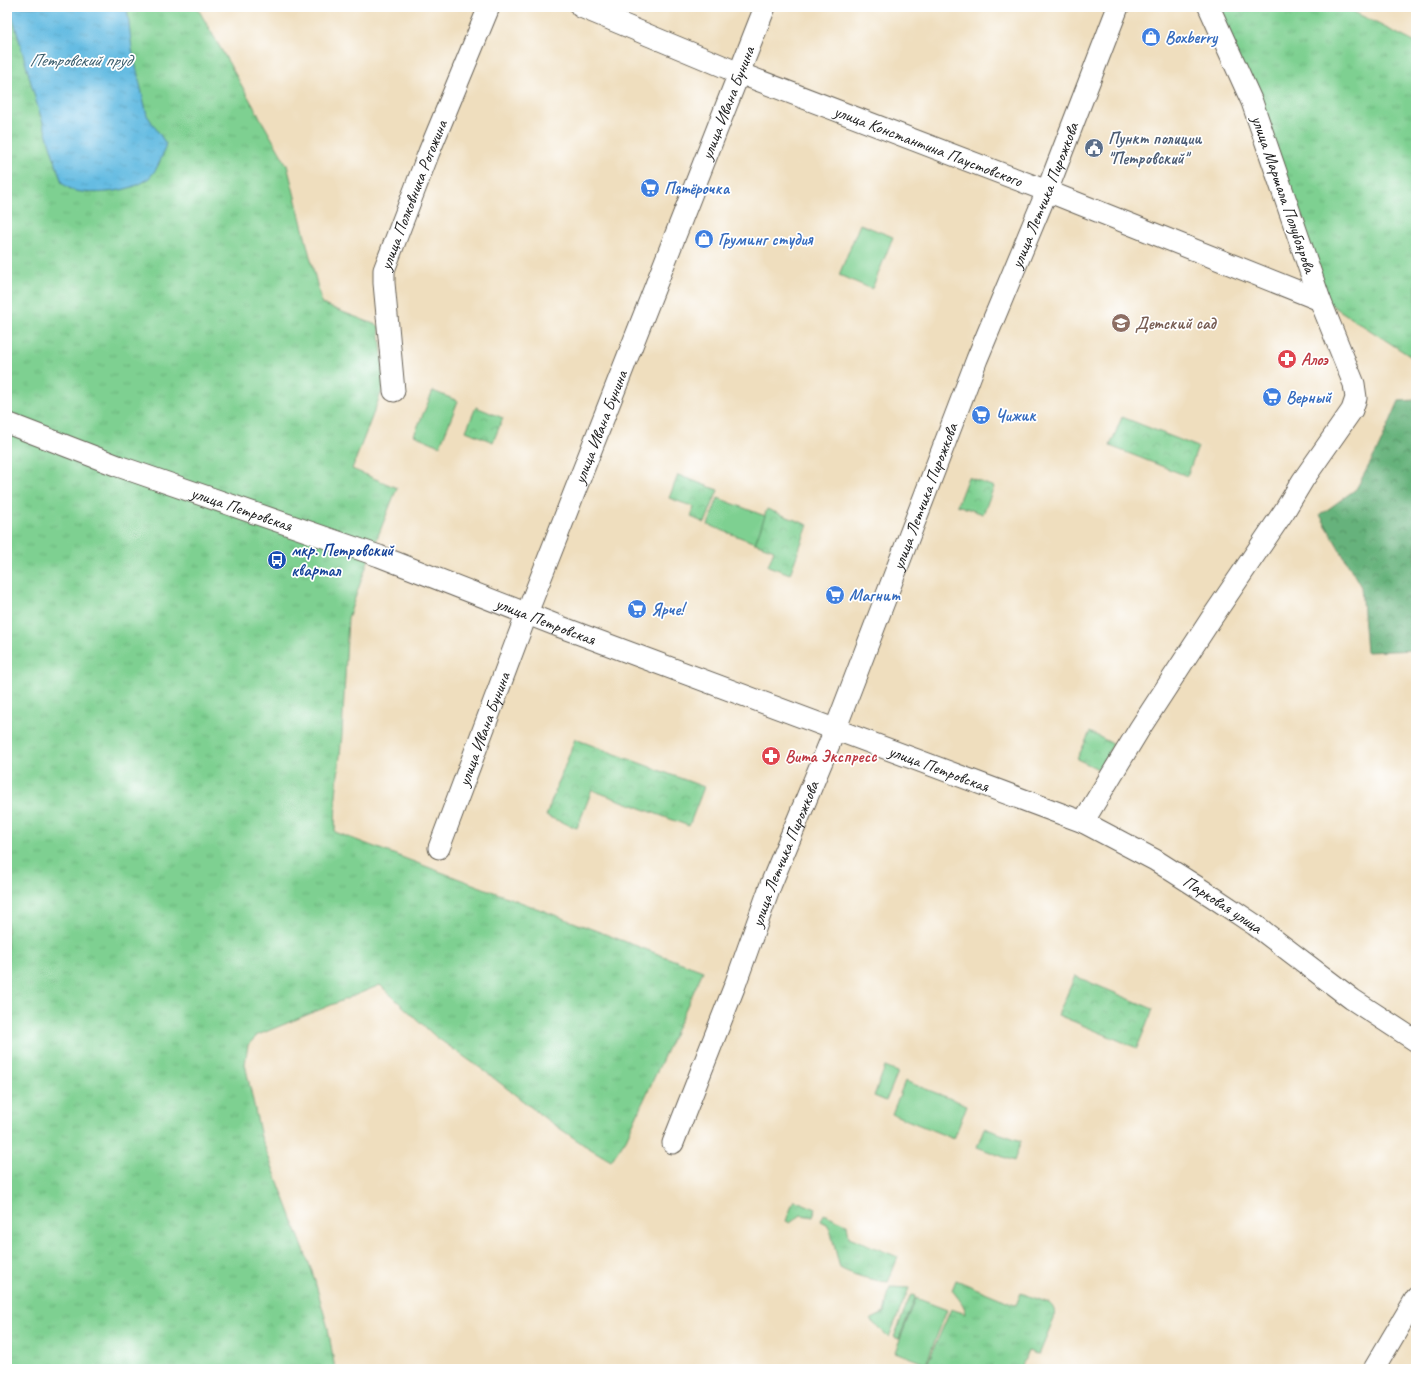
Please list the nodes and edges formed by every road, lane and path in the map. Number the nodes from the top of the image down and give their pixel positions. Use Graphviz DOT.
graph roads {
  1 [pos="489,7"];
  2 [pos="581,7"];
  3 [pos="765,7"];
  4 [pos="1118,7"];
  5 [pos="1209,7"];
  6 [pos="739,72"];
  7 [pos="1047,191"];
  8 [pos="1320,300"];
  9 [pos="394,391"];
  10 [pos="7,422"];
  11 [pos="527,613"];
  12 [pos="835,730"];
  13 [pos="1083,822"];
  14 [pos="439,848"];
  15 [pos="1416,1041"];
  16 [pos="672,1142"];
  17 [pos="1416,1298"];
  18 [pos="1374,1369"];
  1 -- 9 [label="street, улица Полковника Рогожина"];
  2 -- 6 [label="street, улица Константина Паустовского"];
  3 -- 6 [label="street, улица Ивана Бунина"];
  4 -- 7 [label="street, улица Летчика Пирожкова"];
  5 -- 8 [label="street, улица Маршала Полубоярова"];
  6 -- 7 [label="street, улица Константина Паустовского"];
  6 -- 11 [label="street, улица Ивана Бунина"];
  7 -- 8 [label="street, улица Константина Паустовского"];
  7 -- 12 [label="street, улица Летчика Пирожкова"];
  8 -- 13 [label="street, улица Маршала Полубоярова"];
  10 -- 11 [label="street, улица Петровская"];
  11 -- 12 [label="street, улица Петровская"];
  11 -- 14 [label="street, улица Ивана Бунина"];
  12 -- 13 [label="street, улица Петровская"];
  12 -- 16 [label="street, улица Летчика Пирожкова"];
  13 -- 15 [label="street, Парковая улица"];
  17 -- 18 [label="street"];
}
